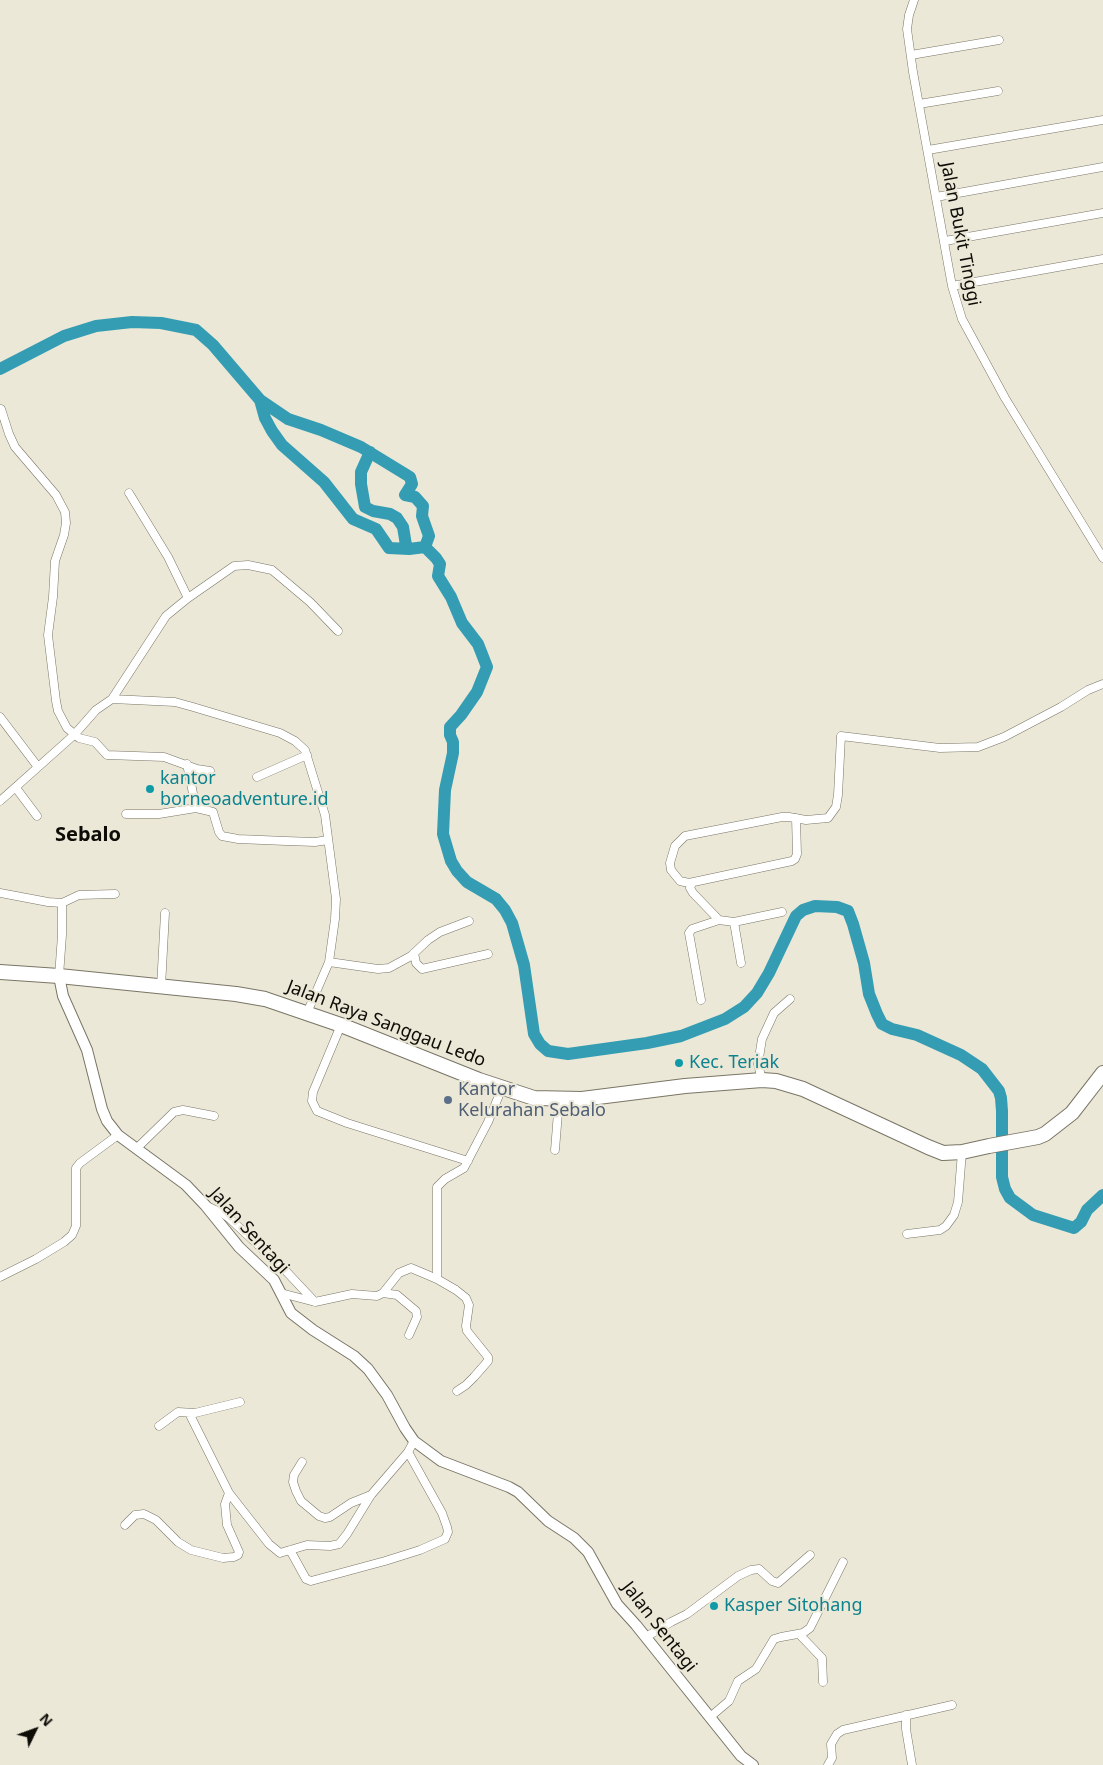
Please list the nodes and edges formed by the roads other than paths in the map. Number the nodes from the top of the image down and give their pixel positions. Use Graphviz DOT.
graph roads {
  1 [pos="914,0"];
  2 [pos="999,40"];
  3 [pos="911,55"];
  4 [pos="998,91"];
  5 [pos="919,104"];
  6 [pos="1103,120"];
  7 [pos="928,150"];
  8 [pos="1103,167"];
  9 [pos="936,196"];
  10 [pos="1103,213"];
  11 [pos="945,241"];
  12 [pos="1103,259"];
  13 [pos="952,286"];
  14 [pos="1,409"];
  15 [pos="128,494"];
  16 [pos="1103,558"];
  17 [pos="188,598"];
  18 [pos="338,631"];
  19 [pos="1103,684"];
  20 [pos="112,699"];
  21 [pos="0,717"];
  22 [pos="84,724"];
  23 [pos="74,735"];
  24 [pos="86,740"];
  25 [pos="307,755"];
  26 [pos="187,764"];
  27 [pos="38,767"];
  28 [pos="210,771"];
  29 [pos="258,777"];
  30 [pos="16,788"];
  31 [pos="0,801"];
  32 [pos="196,808"];
  33 [pos="126,814"];
  34 [pos="38,816"];
  35 [pos="796,818"];
  36 [pos="328,840"];
  37 [pos="692,883"];
  38 [pos="0,893"];
  39 [pos="115,894"];
  40 [pos="62,903"];
  41 [pos="782,912"];
  42 [pos="165,913"];
  43 [pos="719,920"];
  44 [pos="469,921"];
  45 [pos="734,922"];
  46 [pos="414,953"];
  47 [pos="488,954"];
  48 [pos="329,962"];
  49 [pos="741,963"];
  50 [pos="0,972"];
  51 [pos="58,976"];
  52 [pos="161,987"];
  53 [pos="790,998"];
  54 [pos="701,1000"];
  55 [pos="307,1013"];
  56 [pos="341,1025"];
  57 [pos="1103,1073"];
  58 [pos="762,1080"];
  59 [pos="502,1088"];
  60 [pos="559,1100"];
  61 [pos="214,1116"];
  62 [pos="118,1135"];
  63 [pos="136,1149"];
  64 [pos="556,1150"];
  65 [pos="962,1152"];
  66 [pos="468,1161"];
  67 [pos="205,1205"];
  68 [pos="907,1234"];
  69 [pos="0,1277"];
  70 [pos="437,1278"];
  71 [pos="281,1292"];
  72 [pos="383,1293"];
  73 [pos="315,1302"];
  74 [pos="408,1335"];
  75 [pos="457,1390"];
  76 [pos="240,1402"];
  77 [pos="189,1413"];
  78 [pos="159,1426"];
  79 [pos="414,1440"];
  80 [pos="408,1452"];
  81 [pos="302,1462"];
  82 [pos="229,1493"];
  83 [pos="370,1495"];
  84 [pos="124,1526"];
  85 [pos="290,1550"];
  86 [pos="810,1555"];
  87 [pos="843,1562"];
  88 [pos="799,1634"];
  89 [pos="646,1637"];
  90 [pos="823,1682"];
  91 [pos="952,1706"];
  92 [pos="906,1715"];
  93 [pos="710,1717"];
  94 [pos="753,1765"];
  95 [pos="828,1765"];
  96 [pos="912,1765"];
  1 -- 3 [label="street, Jalan Bukit Tinggi"];
  2 -- 3 [label="street"];
  3 -- 5 [label="street, Jalan Bukit Tinggi"];
  4 -- 5 [label="street"];
  5 -- 7 [label="street, Jalan Bukit Tinggi"];
  6 -- 7 [label="street"];
  7 -- 9 [label="street, Jalan Bukit Tinggi"];
  8 -- 9 [label="street"];
  9 -- 11 [label="street, Jalan Bukit Tinggi"];
  10 -- 11 [label="street"];
  11 -- 13 [label="street, Jalan Bukit Tinggi"];
  12 -- 13 [label="street"];
  13 -- 16 [label="street, Jalan Bukit Tinggi"];
  14 -- 23 [label="street"];
  15 -- 17 [label="street"];
  17 -- 18 [label="street"];
  17 -- 20 [label="street"];
  19 -- 35 [label="street"];
  20 -- 22 [label="street"];
  20 -- 25 [label="street"];
  21 -- 27 [label="street"];
  22 -- 23 [label="street"];
  22 -- 24 [label="street"];
  23 -- 24 [label="street"];
  23 -- 27 [label="street"];
  24 -- 26 [label="street"];
  25 -- 29 [label="street"];
  25 -- 36 [label="street"];
  26 -- 28 [label="street"];
  26 -- 32 [label="street"];
  27 -- 30 [label="street"];
  30 -- 31 [label="street"];
  30 -- 34 [label="street"];
  32 -- 33 [label="street"];
  32 -- 36 [label="street"];
  35 -- 37 [label="street"];
  35 -- 37 [label="street"];
  36 -- 48 [label="street"];
  37 -- 43 [label="street"];
  38 -- 40 [label="street"];
  39 -- 40 [label="street"];
  40 -- 51 [label="street"];
  41 -- 45 [label="street"];
  42 -- 52 [label="street"];
  43 -- 45 [label="street"];
  43 -- 54 [label="street"];
  44 -- 46 [label="street"];
  45 -- 49 [label="street"];
  46 -- 47 [label="street"];
  46 -- 48 [label="street"];
  48 -- 55 [label="street"];
  50 -- 51 [label="highway, Jalan Raya Sanggau Ledo"];
  51 -- 52 [label="highway, Jalan Raya Sanggau Ledo"];
  51 -- 62 [label="main road, Jalan Sentagi"];
  52 -- 55 [label="highway, Jalan Raya Sanggau Ledo"];
  53 -- 58 [label="street"];
  55 -- 56 [label="highway, Jalan Raya Sanggau Ledo"];
  56 -- 59 [label="highway, Jalan Raya Sanggau Ledo"];
  56 -- 66 [label="street"];
  57 -- 65 [label="highway, Jalan Raya Sanggau Ledo"];
  58 -- 60 [label="highway, Jalan Raya Sanggau Ledo"];
  58 -- 65 [label="highway, Jalan Raya Sanggau Ledo"];
  59 -- 60 [label="highway, Jalan Raya Sanggau Ledo"];
  59 -- 66 [label="street"];
  60 -- 64 [label="street"];
  61 -- 63 [label="street"];
  62 -- 63 [label="main road, Jalan Sentagi"];
  62 -- 69 [label="street"];
  63 -- 67 [label="main road, Jalan Sentagi"];
  65 -- 68 [label="street"];
  66 -- 70 [label="street"];
  67 -- 71 [label="main road, Jalan Sentagi"];
  67 -- 73 [label="street"];
  70 -- 72 [label="street"];
  70 -- 75 [label="street"];
  71 -- 73 [label="street"];
  71 -- 79 [label="main road, Jalan Sentagi"];
  72 -- 73 [label="street"];
  72 -- 74 [label="street"];
  76 -- 77 [label="street"];
  77 -- 78 [label="street"];
  77 -- 82 [label="street"];
  79 -- 80 [label="street"];
  79 -- 89 [label="main road, Jalan Sentagi"];
  80 -- 83 [label="street"];
  80 -- 85 [label="street"];
  81 -- 83 [label="street"];
  82 -- 84 [label="street"];
  82 -- 85 [label="street"];
  83 -- 85 [label="street"];
  86 -- 89 [label="street"];
  87 -- 88 [label="street"];
  88 -- 90 [label="street"];
  88 -- 93 [label="street"];
  89 -- 93 [label="main road, Jalan Sentagi"];
  91 -- 92 [label="street"];
  92 -- 95 [label="street"];
  92 -- 96 [label="street"];
  93 -- 94 [label="main road, Jalan Sentagi"];
}
